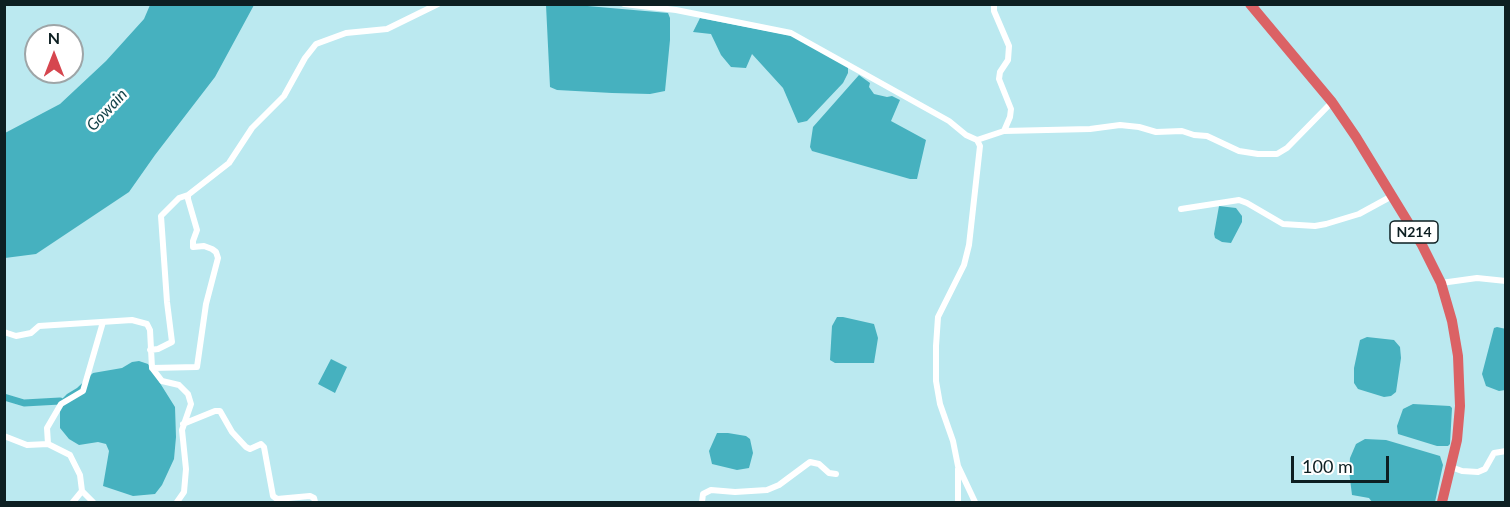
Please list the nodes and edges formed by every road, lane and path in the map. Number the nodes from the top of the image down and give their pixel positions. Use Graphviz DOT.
graph roads {
  1 [pos="438,4"];
  2 [pos="624,4"];
  3 [pos="994,4"];
  4 [pos="1250,4"];
  5 [pos="1332,102"];
  6 [pos="1004,131"];
  7 [pos="977,140"];
  8 [pos="188,195"];
  9 [pos="1392,196"];
  10 [pos="1181,209"];
  11 [pos="1506,281"];
  12 [pos="1441,283"];
  13 [pos="103,322"];
  14 [pos="4,332"];
  15 [pos="150,350"];
  16 [pos="152,368"];
  17 [pos="183,424"];
  18 [pos="4,436"];
  19 [pos="48,444"];
  20 [pos="1506,451"];
  21 [pos="958,466"];
  22 [pos="1451,467"];
  23 [pos="836,474"];
  24 [pos="82,491"];
  25 [pos="73,502"];
  26 [pos="93,502"];
  27 [pos="177,502"];
  28 [pos="315,502"];
  29 [pos="702,502"];
  30 [pos="958,502"];
  31 [pos="975,502"];
  32 [pos="1442,502"];
  1 -- 8 [label="street"];
  2 -- 7 [label="street"];
  3 -- 6 [label="street"];
  4 -- 5 [label="highway, N214"];
  5 -- 6 [label="street"];
  5 -- 9 [label="highway, N214"];
  6 -- 7 [label="street"];
  7 -- 21 [label="street"];
  8 -- 15 [label="street"];
  8 -- 16 [label="street"];
  9 -- 10 [label="street"];
  9 -- 12 [label="highway, N214"];
  11 -- 12 [label="street"];
  12 -- 22 [label="highway, N214"];
  13 -- 14 [label="street"];
  13 -- 15 [label="street"];
  13 -- 19 [label="street"];
  15 -- 16 [label="street"];
  16 -- 17 [label="street"];
  17 -- 27 [label="street"];
  17 -- 28 [label="street"];
  18 -- 19 [label="street"];
  19 -- 24 [label="street"];
  20 -- 22 [label="street"];
  21 -- 30 [label="street"];
  21 -- 31 [label="street"];
  22 -- 32 [label="highway, N214"];
  23 -- 29 [label="street"];
  24 -- 25 [label="street"];
  24 -- 26 [label="street"];
}
